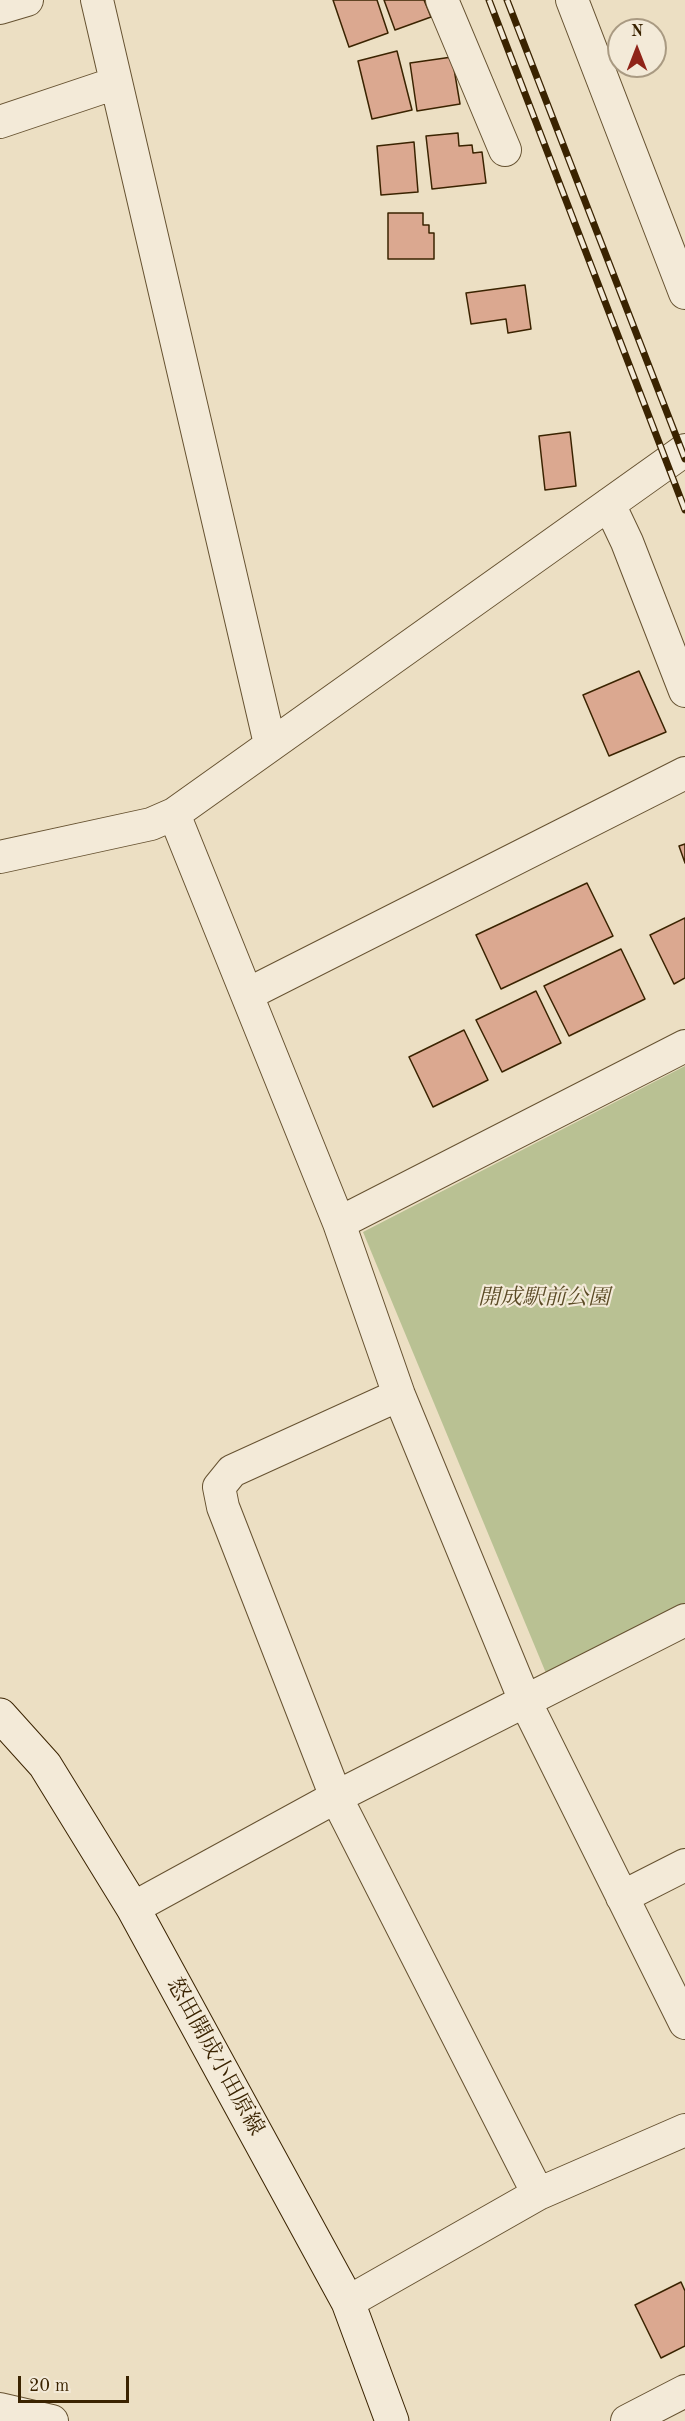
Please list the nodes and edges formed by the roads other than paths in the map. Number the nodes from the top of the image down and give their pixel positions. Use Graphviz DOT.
graph roads {
  1 [pos="27,0"];
  2 [pos="442,0"];
  3 [pos="572,0"];
  4 [pos="106,2"];
  5 [pos="0,8"];
  6 [pos="116,83"];
  7 [pos="0,122"];
  8 [pos="505,150"];
  9 [pos="685,293"];
  10 [pos="685,450"];
  11 [pos="609,504"];
  12 [pos="685,691"];
  13 [pos="270,744"];
  14 [pos="685,773"];
  15 [pos="174,814"];
  16 [pos="0,857"];
  17 [pos="248,994"];
  18 [pos="685,1046"];
  19 [pos="339,1223"];
  20 [pos="399,1395"];
  21 [pos="685,1620"];
  22 [pos="525,1701"];
  23 [pos="0,1715"];
  24 [pos="336,1797"];
  25 [pos="685,1865"];
  26 [pos="622,1897"];
  27 [pos="133,1908"];
  28 [pos="685,2023"];
  29 [pos="685,2130"];
  30 [pos="538,2194"];
  31 [pos="348,2302"];
  32 [pos="685,2391"];
  33 [pos="0,2409"];
  34 [pos="52,2421"];
  35 [pos="392,2421"];
  36 [pos="627,2421"];
  1 -- 5 [label="street"];
  2 -- 8 [label="street"];
  3 -- 9 [label="street"];
  4 -- 6 [label="street"];
  6 -- 7 [label="street"];
  6 -- 13 [label="street"];
  10 -- 11 [label="street"];
  11 -- 12 [label="street"];
  11 -- 13 [label="street"];
  13 -- 15 [label="street"];
  14 -- 17 [label="street"];
  15 -- 16 [label="street"];
  15 -- 17 [label="street"];
  17 -- 19 [label="street"];
  18 -- 19 [label="street"];
  19 -- 20 [label="street"];
  20 -- 22 [label="street"];
  20 -- 24 [label="street"];
  21 -- 22 [label="street"];
  22 -- 24 [label="street"];
  22 -- 26 [label="street"];
  23 -- 27 [label="main road, 怒田開成小田原線"];
  24 -- 27 [label="street"];
  24 -- 30 [label="street"];
  25 -- 26 [label="street"];
  26 -- 28 [label="street"];
  27 -- 31 [label="main road, 怒田開成小田原線"];
  29 -- 30 [label="street"];
  30 -- 31 [label="street"];
  31 -- 35 [label="main road, 怒田開成小田原線"];
  32 -- 36 [label="street"];
  33 -- 34 [label="street"];
}
